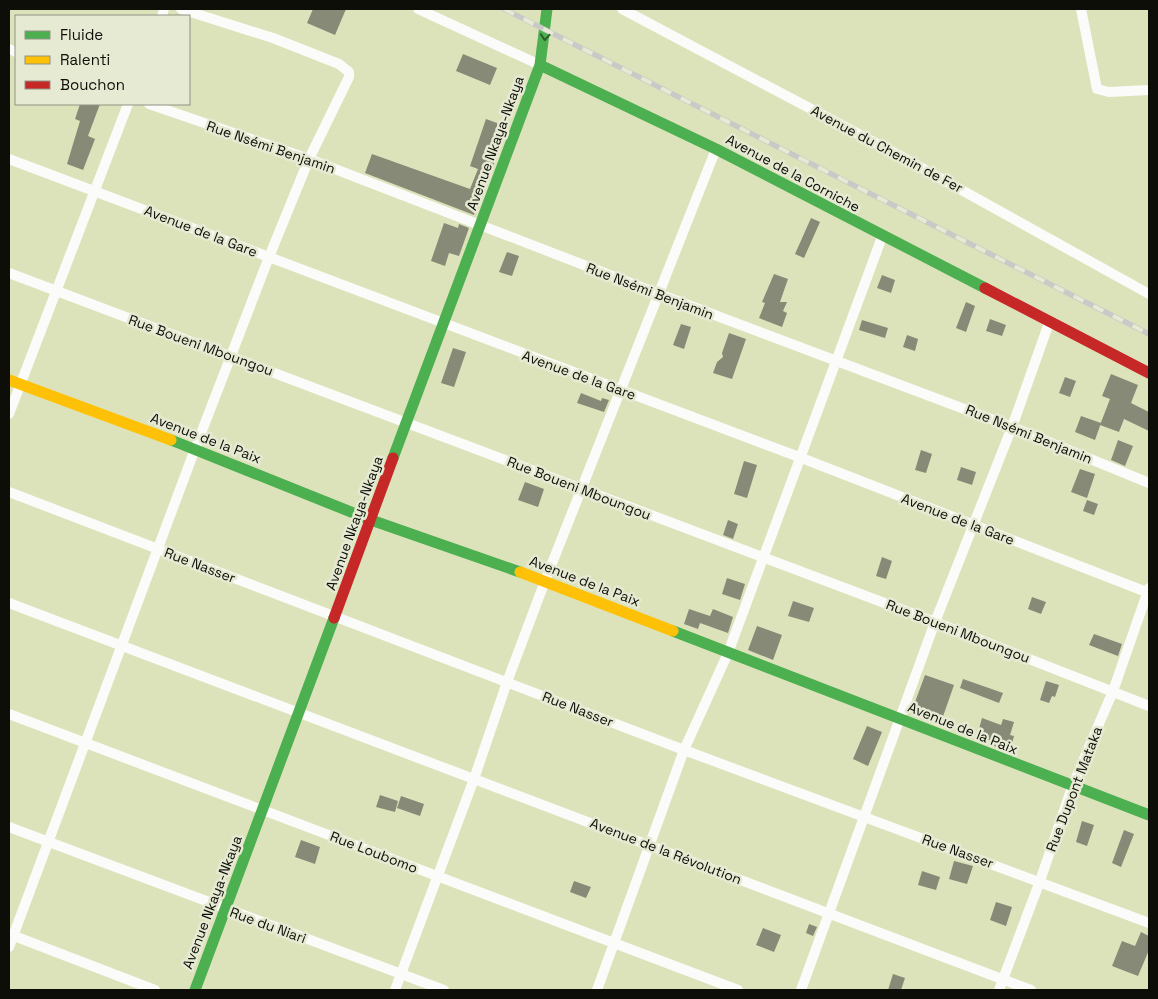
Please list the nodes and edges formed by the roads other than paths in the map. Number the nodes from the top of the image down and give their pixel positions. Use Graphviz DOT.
graph roads {
  1 [pos="182,9"];
  2 [pos="418,9"];
  3 [pos="547,9"];
  4 [pos="622,9"];
  5 [pos="1081,9"];
  6 [pos="540,65"];
  7 [pos="1149,90"];
  8 [pos="128,105"];
  9 [pos="152,105"];
  10 [pos="716,149"];
  11 [pos="9,159"];
  12 [pos="309,159"];
  13 [pos="94,190"];
  14 [pos="480,225"];
  15 [pos="882,237"];
  16 [pos="269,257"];
  17 [pos="9,273"];
  18 [pos="58,292"];
  19 [pos="659,294"];
  20 [pos="1149,294"];
  21 [pos="444,324"];
  22 [pos="1049,324"];
  23 [pos="231,356"];
  24 [pos="835,361"];
  25 [pos="1149,374"];
  26 [pos="9,380"];
  27 [pos="20,384"];
  28 [pos="621,390"];
  29 [pos="9,414"];
  30 [pos="407,422"];
  31 [pos="1012,427"];
  32 [pos="195,449"];
  33 [pos="800,458"];
  34 [pos="1149,483"];
  35 [pos="583,490"];
  36 [pos="9,492"];
  37 [pos="371,520"];
  38 [pos="973,524"];
  39 [pos="158,548"];
  40 [pos="762,557"];
  41 [pos="545,581"];
  42 [pos="1149,591"];
  43 [pos="9,603"];
  44 [pos="335,617"];
  45 [pos="935,622"];
  46 [pos="121,645"];
  47 [pos="728,653"];
  48 [pos="507,682"];
  49 [pos="1113,691"];
  50 [pos="1149,706"];
  51 [pos="300,712"];
  52 [pos="9,714"];
  53 [pos="899,718"];
  54 [pos="84,742"];
  55 [pos="684,750"];
  56 [pos="474,779"];
  57 [pos="1072,788"];
  58 [pos="263,810"];
  59 [pos="863,815"];
  60 [pos="1149,816"];
  61 [pos="9,827"];
  62 [pos="47,842"];
  63 [pos="651,845"];
  64 [pos="437,876"];
  65 [pos="1040,882"];
  66 [pos="226,909"];
  67 [pos="830,914"];
  68 [pos="1149,922"];
  69 [pos="11,934"];
  70 [pos="615,943"];
  71 [pos="9,947"];
  72 [pos="402,974"];
  73 [pos="1003,980"];
  74 [pos="155,990"];
  75 [pos="195,990"];
  76 [pos="395,990"];
  77 [pos="444,990"];
  78 [pos="597,990"];
  79 [pos="738,990"];
  80 [pos="801,990"];
  81 [pos="999,990"];
  82 [pos="1031,990"];
  1 -- 12 [label="street"];
  2 -- 6 [label="street, Avenue de la Corniche"];
  3 -- 6 [label="street, Avenue Nkaya-Nkaya, one-way"];
  4 -- 20 [label="street, Avenue du Chemin de Fer"];
  5 -- 7 [label="street"];
  6 -- 10 [label="street, Avenue de la Corniche"];
  6 -- 14 [label="street, Avenue Nkaya-Nkaya"];
  8 -- 13 [label="street"];
  9 -- 12 [label="street, Rue Nsémi Benjamin"];
  10 -- 15 [label="street, Avenue de la Corniche"];
  10 -- 19 [label="street"];
  11 -- 13 [label="street, Avenue de la Gare"];
  12 -- 14 [label="street, Rue Nsémi Benjamin"];
  12 -- 16 [label="street"];
  13 -- 16 [label="street, Avenue de la Gare"];
  13 -- 18 [label="street"];
  14 -- 19 [label="street, Rue Nsémi Benjamin"];
  14 -- 21 [label="street, Avenue Nkaya-Nkaya"];
  15 -- 22 [label="street, Avenue de la Corniche"];
  15 -- 24 [label="street"];
  16 -- 21 [label="street, Avenue de la Gare"];
  16 -- 23 [label="street"];
  17 -- 18 [label="street, Rue Boueni Mboungou"];
  18 -- 23 [label="street, Rue Boueni Mboungou"];
  18 -- 27 [label="street"];
  19 -- 24 [label="street, Rue Nsémi Benjamin"];
  19 -- 28 [label="street"];
  21 -- 28 [label="street, Avenue de la Gare"];
  21 -- 30 [label="street, Avenue Nkaya-Nkaya"];
  22 -- 25 [label="street, Avenue de la Corniche"];
  22 -- 31 [label="street"];
  23 -- 30 [label="street, Rue Boueni Mboungou"];
  23 -- 32 [label="street"];
  24 -- 31 [label="street, Rue Nsémi Benjamin"];
  24 -- 33 [label="street"];
  26 -- 27 [label="street, Avenue de la Paix"];
  27 -- 29 [label="street"];
  27 -- 32 [label="street, Avenue de la Paix"];
  28 -- 33 [label="street, Avenue de la Gare"];
  28 -- 35 [label="street"];
  30 -- 35 [label="street, Rue Boueni Mboungou"];
  30 -- 37 [label="street, Avenue Nkaya-Nkaya"];
  31 -- 34 [label="street, Rue Nsémi Benjamin"];
  31 -- 38 [label="street"];
  32 -- 37 [label="street, Avenue de la Paix"];
  32 -- 39 [label="street"];
  33 -- 38 [label="street, Avenue de la Gare"];
  33 -- 40 [label="street"];
  35 -- 40 [label="street, Rue Boueni Mboungou"];
  35 -- 41 [label="street"];
  36 -- 39 [label="street, Rue Nasser"];
  37 -- 41 [label="street, Avenue de la Paix"];
  37 -- 44 [label="street, Avenue Nkaya-Nkaya"];
  38 -- 42 [label="street, Avenue de la Gare"];
  38 -- 45 [label="street"];
  39 -- 44 [label="street, Rue Nasser"];
  39 -- 46 [label="street"];
  40 -- 45 [label="street, Rue Boueni Mboungou"];
  40 -- 47 [label="street"];
  41 -- 47 [label="street, Avenue de la Paix"];
  41 -- 48 [label="street"];
  42 -- 49 [label="street, Rue Dupont Mataka"];
  43 -- 46 [label="street, Avenue de la Révolution"];
  44 -- 48 [label="street, Rue Nasser"];
  44 -- 51 [label="street, Avenue Nkaya-Nkaya"];
  45 -- 49 [label="street, Rue Boueni Mboungou"];
  45 -- 53 [label="street"];
  46 -- 51 [label="street, Avenue de la Révolution"];
  46 -- 54 [label="street"];
  47 -- 53 [label="street, Avenue de la Paix"];
  47 -- 55 [label="street"];
  48 -- 55 [label="street, Rue Nasser"];
  48 -- 56 [label="street"];
  49 -- 50 [label="street, Rue Boueni Mboungou"];
  49 -- 57 [label="street, Rue Dupont Mataka"];
  51 -- 56 [label="street, Avenue de la Révolution"];
  51 -- 58 [label="street, Avenue Nkaya-Nkaya"];
  52 -- 54 [label="street, Rue Loubomo"];
  53 -- 57 [label="street, Avenue de la Paix"];
  53 -- 59 [label="street"];
  54 -- 58 [label="street, Rue Loubomo"];
  54 -- 62 [label="street"];
  55 -- 59 [label="street, Rue Nasser"];
  55 -- 63 [label="street"];
  56 -- 63 [label="street, Avenue de la Révolution"];
  56 -- 64 [label="street"];
  57 -- 60 [label="street, Avenue de la Paix"];
  57 -- 65 [label="street, Rue Dupont Mataka"];
  58 -- 64 [label="street, Rue Loubomo"];
  58 -- 66 [label="street, Avenue Nkaya-Nkaya"];
  59 -- 65 [label="street, Rue Nasser"];
  59 -- 67 [label="street"];
  61 -- 62 [label="street, Rue du Niari"];
  62 -- 66 [label="street, Rue du Niari"];
  62 -- 69 [label="street"];
  63 -- 67 [label="street, Avenue de la Révolution"];
  63 -- 70 [label="street"];
  64 -- 70 [label="street, Rue Loubomo"];
  64 -- 72 [label="street"];
  65 -- 68 [label="street, Rue Nasser"];
  65 -- 73 [label="street, Rue Dupont Mataka"];
  66 -- 72 [label="street, Rue du Niari"];
  66 -- 75 [label="street, Avenue Nkaya-Nkaya"];
  67 -- 73 [label="street, Avenue de la Révolution"];
  67 -- 80 [label="street"];
  69 -- 71 [label="street"];
  69 -- 74 [label="street"];
  70 -- 78 [label="street"];
  70 -- 79 [label="street, Rue Loubomo"];
  72 -- 76 [label="street"];
  72 -- 77 [label="street, Rue du Niari"];
  73 -- 81 [label="street, Rue Dupont Mataka"];
  73 -- 82 [label="street, Avenue de la Révolution"];
}
